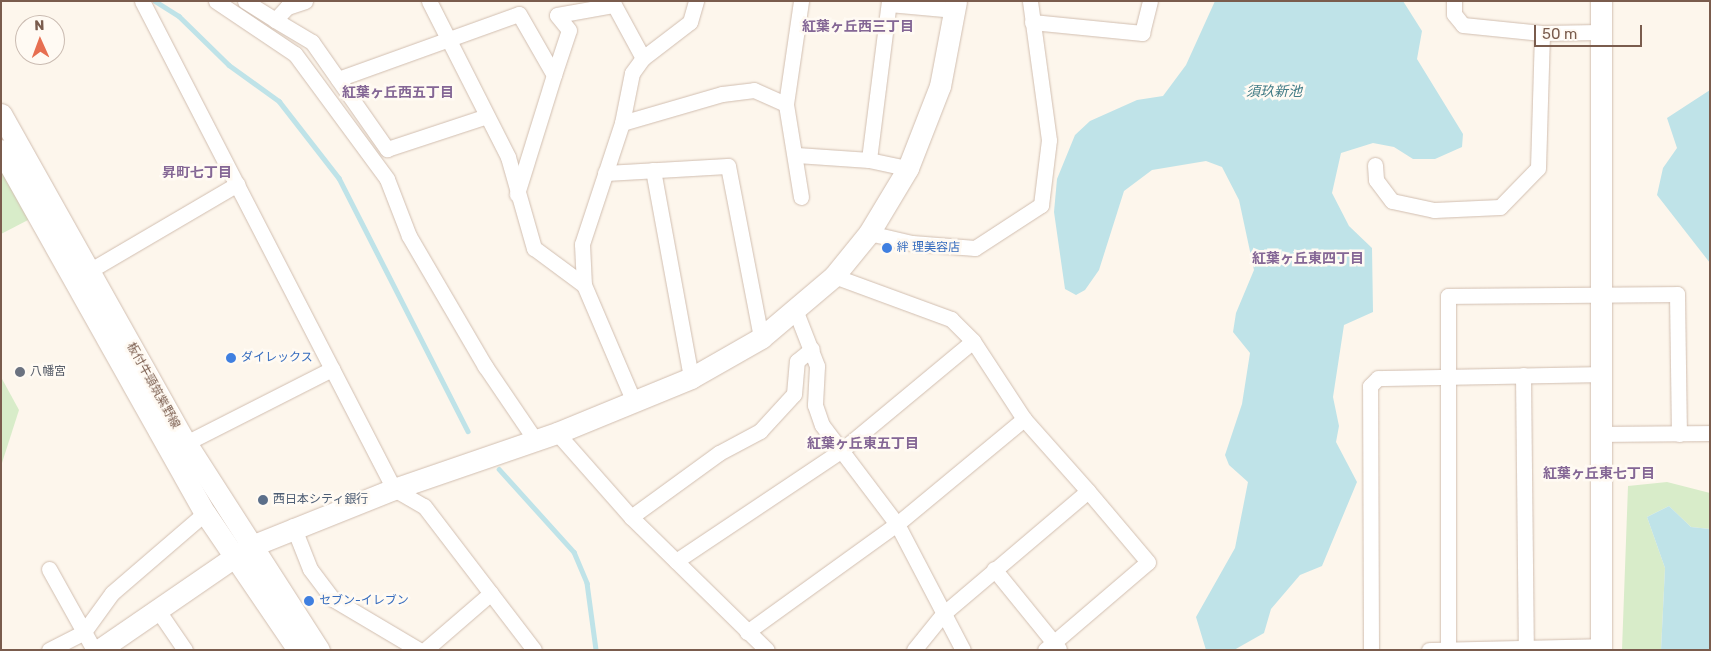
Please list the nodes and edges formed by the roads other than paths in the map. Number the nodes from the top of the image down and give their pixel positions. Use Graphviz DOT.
graph roads {
  1 [pos="142,1"];
  2 [pos="216,1"];
  3 [pos="245,1"];
  4 [pos="305,1"];
  5 [pos="429,1"];
  6 [pos="696,1"];
  7 [pos="801,1"];
  8 [pos="1030,1"];
  9 [pos="1150,1"];
  10 [pos="1454,1"];
  11 [pos="1601,1"];
  12 [pos="613,3"];
  13 [pos="889,3"];
  14 [pos="956,6"];
  15 [pos="275,20"];
  16 [pos="1032,22"];
  17 [pos="1599,32"];
  18 [pos="1542,33"];
  19 [pos="448,40"];
  20 [pos="643,58"];
  21 [pos="554,74"];
  22 [pos="338,79"];
  23 [pos="786,104"];
  24 [pos="1,114"];
  25 [pos="487,116"];
  26 [pos="622,123"];
  27 [pos="1,150"];
  28 [pos="797,155"];
  29 [pos="869,160"];
  30 [pos="1375,166"];
  31 [pos="908,168"];
  32 [pos="652,170"];
  33 [pos="605,173"];
  34 [pos="237,184"];
  35 [pos="516,194"];
  36 [pos="801,197"];
  37 [pos="869,233"];
  38 [pos="88,272"];
  39 [pos="834,276"];
  40 [pos="584,285"];
  41 [pos="1600,293"];
  42 [pos="796,312"];
  43 [pos="761,338"];
  44 [pos="973,341"];
  45 [pos="812,349"];
  46 [pos="332,369"];
  47 [pos="1599,374"];
  48 [pos="1523,376"];
  49 [pos="1446,377"];
  50 [pos="691,378"];
  51 [pos="634,402"];
  52 [pos="1024,419"];
  53 [pos="557,433"];
  54 [pos="1710,433"];
  55 [pos="1601,434"];
  56 [pos="1679,434"];
  57 [pos="536,441"];
  58 [pos="186,443"];
  59 [pos="843,449"];
  60 [pos="394,489"];
  61 [pos="1088,491"];
  62 [pos="204,512"];
  63 [pos="631,517"];
  64 [pos="897,524"];
  65 [pos="293,526"];
  66 [pos="241,552"];
  67 [pos="676,561"];
  68 [pos="49,569"];
  69 [pos="994,569"];
  70 [pos="491,593"];
  71 [pos="159,612"];
  72 [pos="943,614"];
  73 [pos="83,632"];
  74 [pos="747,632"];
  75 [pos="1052,647"];
  76 [pos="1526,648"];
  77 [pos="1601,648"];
  78 [pos="1448,649"];
  79 [pos="49,650"];
  80 [pos="94,650"];
  81 [pos="99,650"];
  82 [pos="185,650"];
  83 [pos="298,650"];
  84 [pos="319,650"];
  85 [pos="420,650"];
  86 [pos="426,650"];
  87 [pos="534,650"];
  88 [pos="767,650"];
  89 [pos="914,650"];
  90 [pos="963,650"];
  91 [pos="1371,650"];
  92 [pos="1429,650"];
  1 -- 34 [label="street"];
  2 -- 57 [label="street"];
  3 -- 15 [label="street"];
  4 -- 15 [label="street"];
  5 -- 19 [label="street"];
  6 -- 20 [label="street"];
  7 -- 23 [label="street"];
  8 -- 16 [label="street"];
  9 -- 16 [label="street"];
  10 -- 18 [label="street"];
  11 -- 17 [label="street"];
  12 -- 20 [label="street"];
  12 -- 21 [label="street"];
  13 -- 14 [label="street"];
  13 -- 29 [label="street"];
  14 -- 31 [label="street"];
  15 -- 22 [label="street"];
  16 -- 37 [label="street"];
  17 -- 18 [label="street"];
  17 -- 41 [label="street"];
  18 -- 30 [label="street"];
  19 -- 21 [label="street"];
  19 -- 22 [label="street"];
  19 -- 25 [label="street"];
  20 -- 26 [label="street"];
  21 -- 35 [label="street"];
  22 -- 25 [label="street"];
  23 -- 26 [label="street"];
  23 -- 28 [label="street"];
  24 -- 38 [label="street, 板付牛頸筑紫野線"];
  25 -- 35 [label="street"];
  26 -- 33 [label="street"];
  27 -- 62 [label="street, 板付牛頸筑紫野線"];
  28 -- 29 [label="street"];
  28 -- 36 [label="street"];
  29 -- 31 [label="street"];
  31 -- 37 [label="street"];
  32 -- 33 [label="street"];
  32 -- 43 [label="street"];
  32 -- 50 [label="street"];
  33 -- 40 [label="street"];
  34 -- 38 [label="street"];
  34 -- 46 [label="street"];
  35 -- 40 [label="street"];
  37 -- 39 [label="street"];
  38 -- 58 [label="street, 板付牛頸筑紫野線"];
  39 -- 42 [label="street"];
  39 -- 44 [label="street"];
  40 -- 51 [label="street"];
  41 -- 47 [label="street"];
  41 -- 49 [label="street"];
  41 -- 56 [label="street"];
  42 -- 43 [label="street"];
  42 -- 45 [label="street"];
  43 -- 50 [label="street"];
  44 -- 52 [label="street"];
  44 -- 59 [label="street"];
  45 -- 59 [label="street"];
  45 -- 63 [label="street"];
  46 -- 58 [label="street"];
  46 -- 60 [label="street"];
  47 -- 48 [label="street"];
  47 -- 55 [label="street"];
  48 -- 49 [label="street"];
  48 -- 76 [label="street"];
  49 -- 78 [label="street"];
  49 -- 91 [label="street"];
  50 -- 51 [label="street"];
  51 -- 53 [label="street"];
  52 -- 61 [label="street"];
  52 -- 64 [label="street"];
  53 -- 57 [label="street"];
  53 -- 63 [label="street"];
  54 -- 56 [label="street"];
  55 -- 56 [label="street"];
  55 -- 77 [label="street"];
  57 -- 60 [label="street"];
  58 -- 66 [label="street, 板付牛頸筑紫野線"];
  59 -- 64 [label="street"];
  59 -- 67 [label="street"];
  60 -- 65 [label="street"];
  60 -- 70 [label="street"];
  61 -- 69 [label="street"];
  61 -- 75 [label="street"];
  62 -- 66 [label="street, 板付牛頸筑紫野線"];
  62 -- 73 [label="street"];
  63 -- 67 [label="street"];
  64 -- 72 [label="street"];
  64 -- 74 [label="street"];
  65 -- 66 [label="street"];
  65 -- 85 [label="street"];
  66 -- 71 [label="street"];
  66 -- 83 [label="street, 板付牛頸筑紫野線"];
  66 -- 84 [label="street, 板付牛頸筑紫野線"];
  67 -- 74 [label="street"];
  68 -- 73 [label="street"];
  69 -- 72 [label="street"];
  69 -- 75 [label="street"];
  70 -- 86 [label="street"];
  70 -- 87 [label="street"];
  71 -- 81 [label="street"];
  71 -- 82 [label="street"];
  72 -- 89 [label="street"];
  72 -- 90 [label="street"];
  73 -- 79 [label="street"];
  73 -- 80 [label="street"];
  74 -- 88 [label="street"];
  76 -- 77 [label="street"];
  76 -- 78 [label="street"];
  78 -- 92 [label="street"];
}
